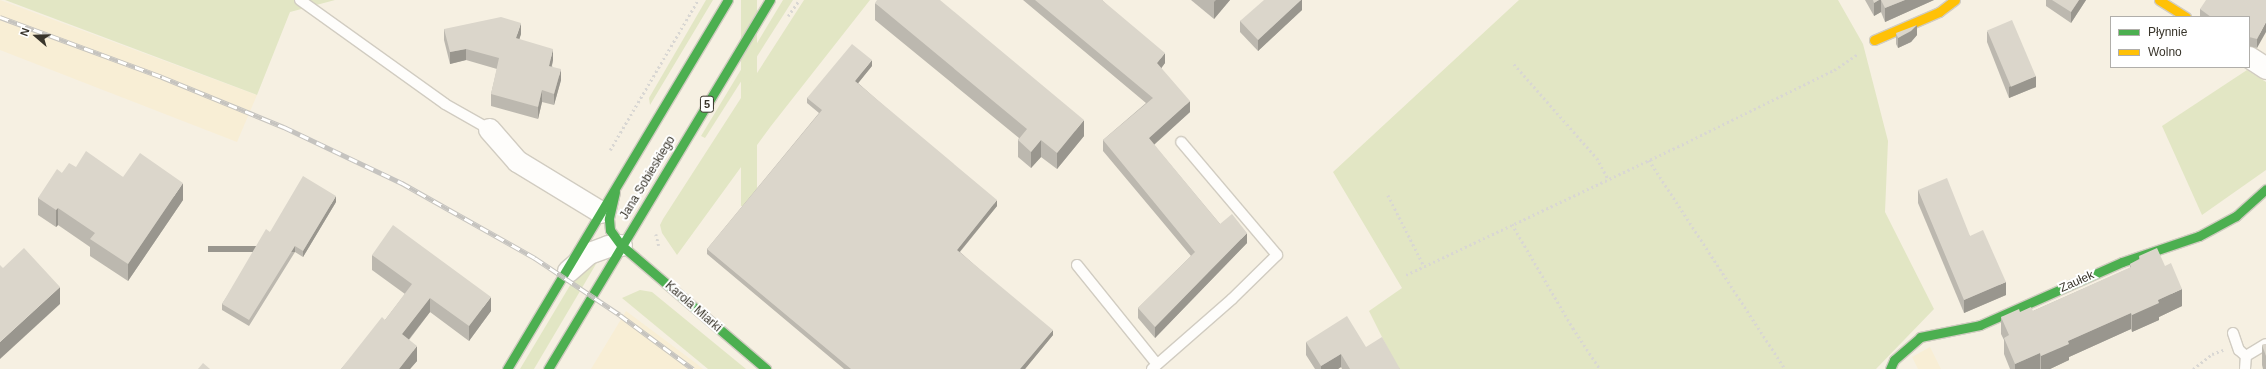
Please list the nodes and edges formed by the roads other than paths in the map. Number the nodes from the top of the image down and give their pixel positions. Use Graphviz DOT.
graph roads {
  1 [pos="300,0"];
  2 [pos="728,0"];
  3 [pos="770,0"];
  4 [pos="1955,0"];
  5 [pos="2159,0"];
  6 [pos="2184,16"];
  7 [pos="1874,40"];
  8 [pos="2250,58"];
  9 [pos="2266,68"];
  10 [pos="489,129"];
  11 [pos="1181,142"];
  12 [pos="622,176"];
  13 [pos="2266,189"];
  14 [pos="601,212"];
  15 [pos="621,245"];
  16 [pos="1077,265"];
  17 [pos="556,285"];
  18 [pos="2233,333"];
  19 [pos="2266,344"];
  20 [pos="2246,356"];
  21 [pos="1154,366"];
  22 [pos="507,369"];
  23 [pos="548,369"];
  24 [pos="766,369"];
  25 [pos="1890,369"];
  26 [pos="2245,369"];
  1 -- 10 [label="lane"];
  2 -- 12 [label="main road, Jana Sobieskiego"];
  3 -- 15 [label="main road, Jana Sobieskiego / 5"];
  4 -- 7 [label="main road"];
  5 -- 6 [label="main road"];
  8 -- 9 [label="street"];
  10 -- 14 [label="street"];
  11 -- 21 [label="lane"];
  12 -- 14 [label="main road, Jana Sobieskiego"];
  12 -- 15 [label="main road, Karola Miarki"];
  13 -- 25 [label="main road, Zaułek"];
  14 -- 17 [label="main road, Jana Sobieskiego"];
  15 -- 17 [label="street"];
  15 -- 23 [label="main road, Jana Sobieskiego / 5"];
  15 -- 24 [label="main road, Karola Miarki"];
  16 -- 21 [label="lane"];
  17 -- 22 [label="main road, Jana Sobieskiego"];
  18 -- 20 [label="lane"];
  19 -- 20 [label="lane"];
  20 -- 26 [label="lane"];
}
